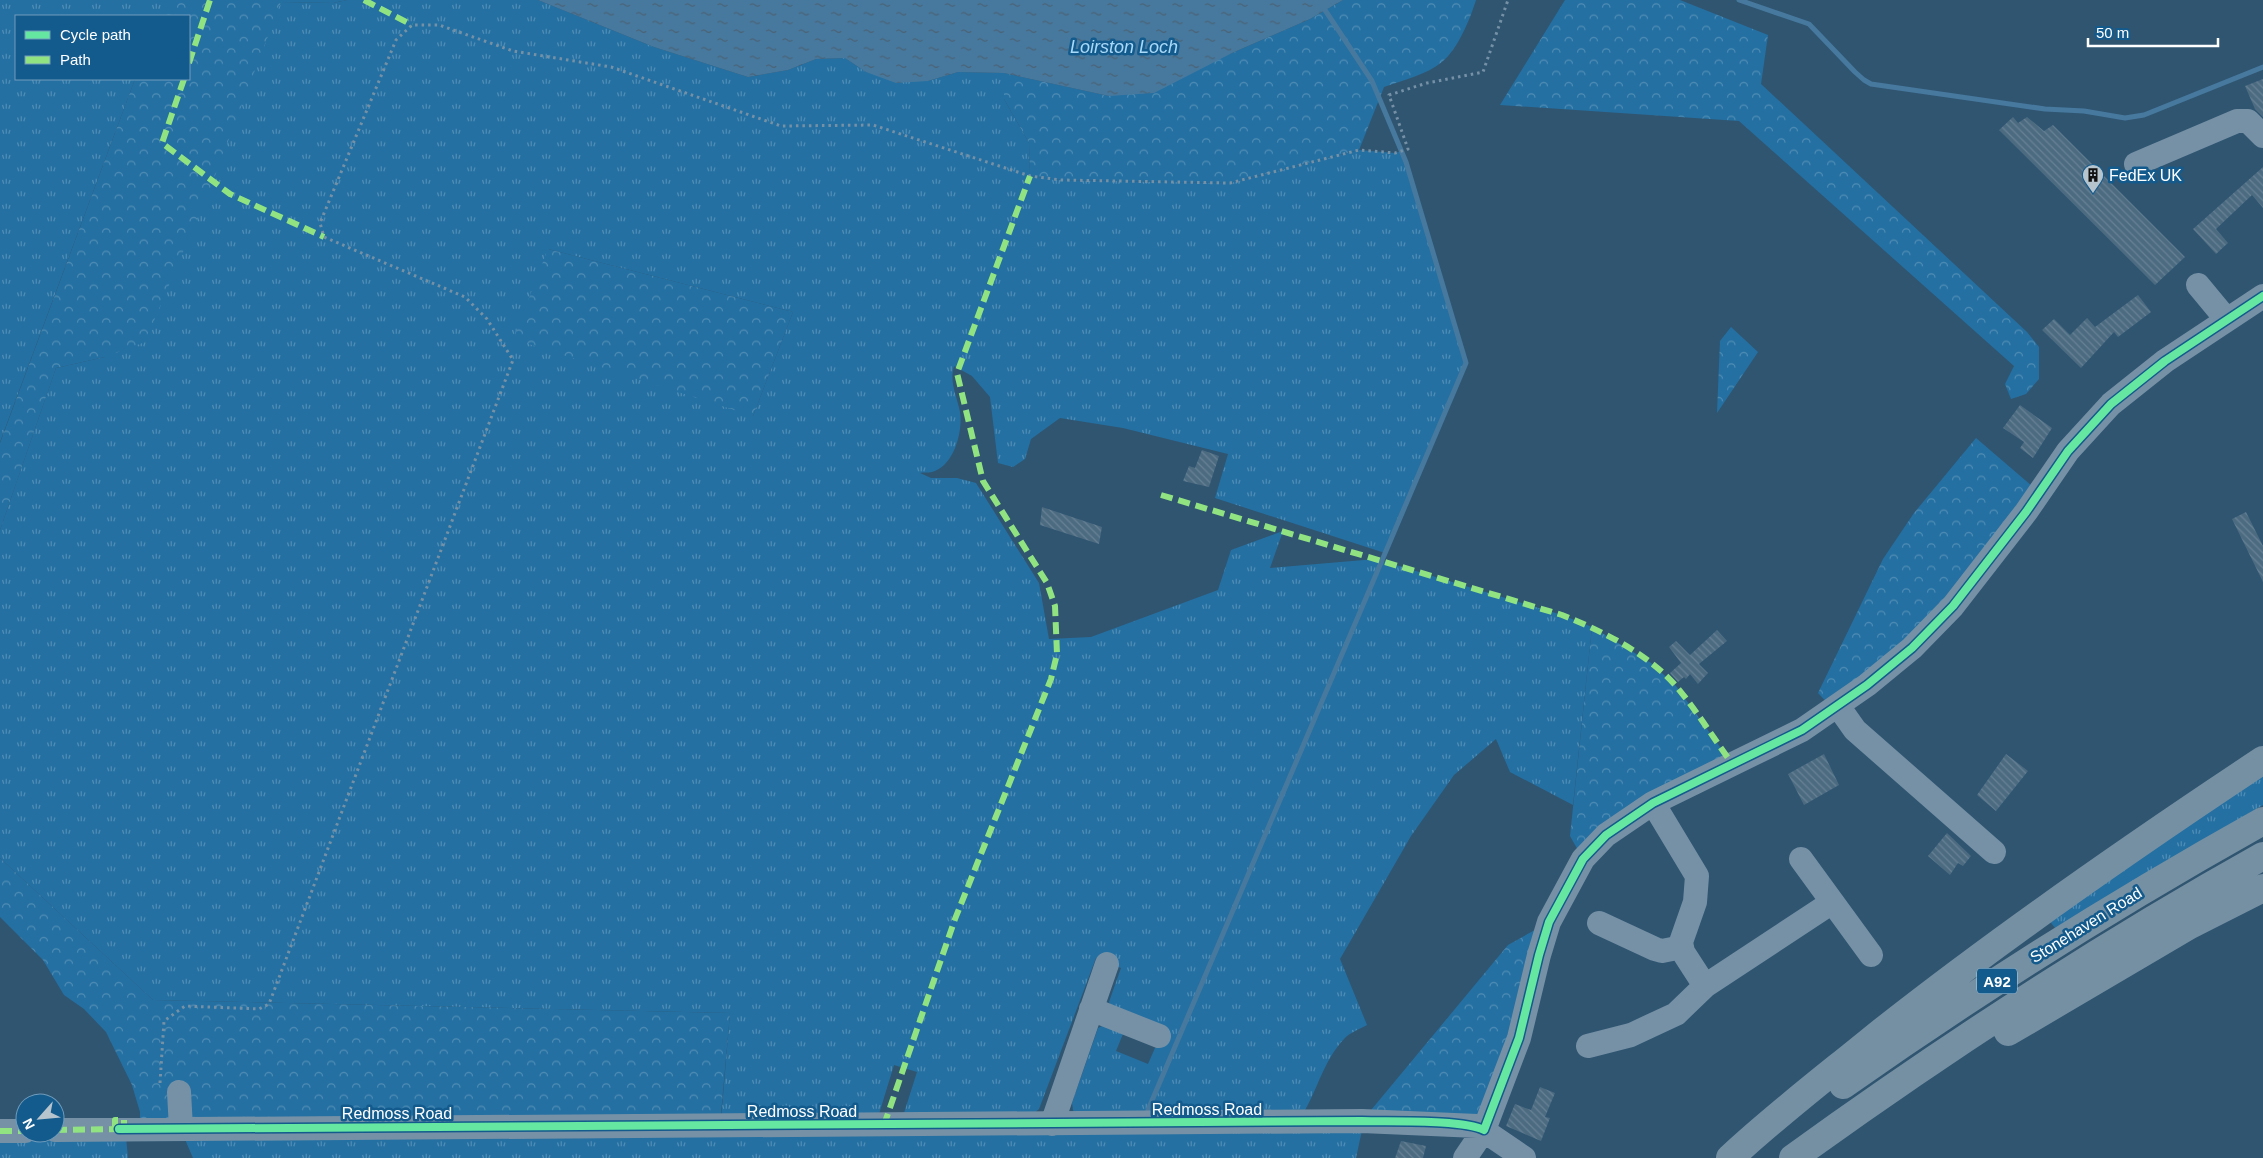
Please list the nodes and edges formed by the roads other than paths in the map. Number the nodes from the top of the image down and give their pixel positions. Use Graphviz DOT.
graph roads {
  1 [pos="2263,136"];
  2 [pos="2136,164"];
  3 [pos="2198,284"];
  4 [pos="2263,296"];
  5 [pos="2227,320"];
  6 [pos="1838,706"];
  7 [pos="2263,760"];
  8 [pos="1653,804"];
  9 [pos="2263,821"];
  10 [pos="1994,852"];
  11 [pos="2263,856"];
  12 [pos="1801,859"];
  13 [pos="2263,888"];
  14 [pos="1831,902"];
  15 [pos="1599,923"];
  16 [pos="1682,946"];
  17 [pos="1871,955"];
  18 [pos="1107,964"];
  19 [pos="1705,986"];
  20 [pos="1091,1009"];
  21 [pos="1159,1036"];
  22 [pos="1588,1046"];
  23 [pos="179,1092"];
  24 [pos="1052,1124"];
  25 [pos="181,1128"];
  26 [pos="65,1130"];
  27 [pos="1484,1130"];
  28 [pos="0,1131"];
  29 [pos="15,1131"];
  30 [pos="1465,1158"];
  31 [pos="1524,1158"];
  32 [pos="1730,1158"];
  33 [pos="1742,1158"];
  34 [pos="1793,1158"];
  35 [pos="1815,1158"];
  1 -- 2 [label="street"];
  3 -- 5 [label="street"];
  4 -- 5 [label="street"];
  5 -- 6 [label="street"];
  6 -- 8 [label="street"];
  6 -- 10 [label="street"];
  7 -- 32 [label="main road, A92"];
  8 -- 16 [label="street"];
  8 -- 27 [label="street"];
  9 -- 33 [label="main road, Stonehaven Road / A92"];
  11 -- 34 [label="main road, Stonehaven Road / A92"];
  12 -- 14 [label="street"];
  13 -- 35 [label="main road"];
  14 -- 17 [label="street"];
  14 -- 19 [label="street"];
  15 -- 16 [label="street"];
  16 -- 19 [label="street"];
  18 -- 20 [label="street"];
  19 -- 22 [label="street"];
  20 -- 21 [label="street"];
  20 -- 24 [label="street"];
  23 -- 25 [label="street"];
  24 -- 25 [label="street, Redmoss Road"];
  24 -- 27 [label="street, Redmoss Road"];
  25 -- 26 [label="street, Redmoss Road"];
  27 -- 30 [label="street"];
  27 -- 31 [label="street"];
  28 -- 29 [label="street"];
}
